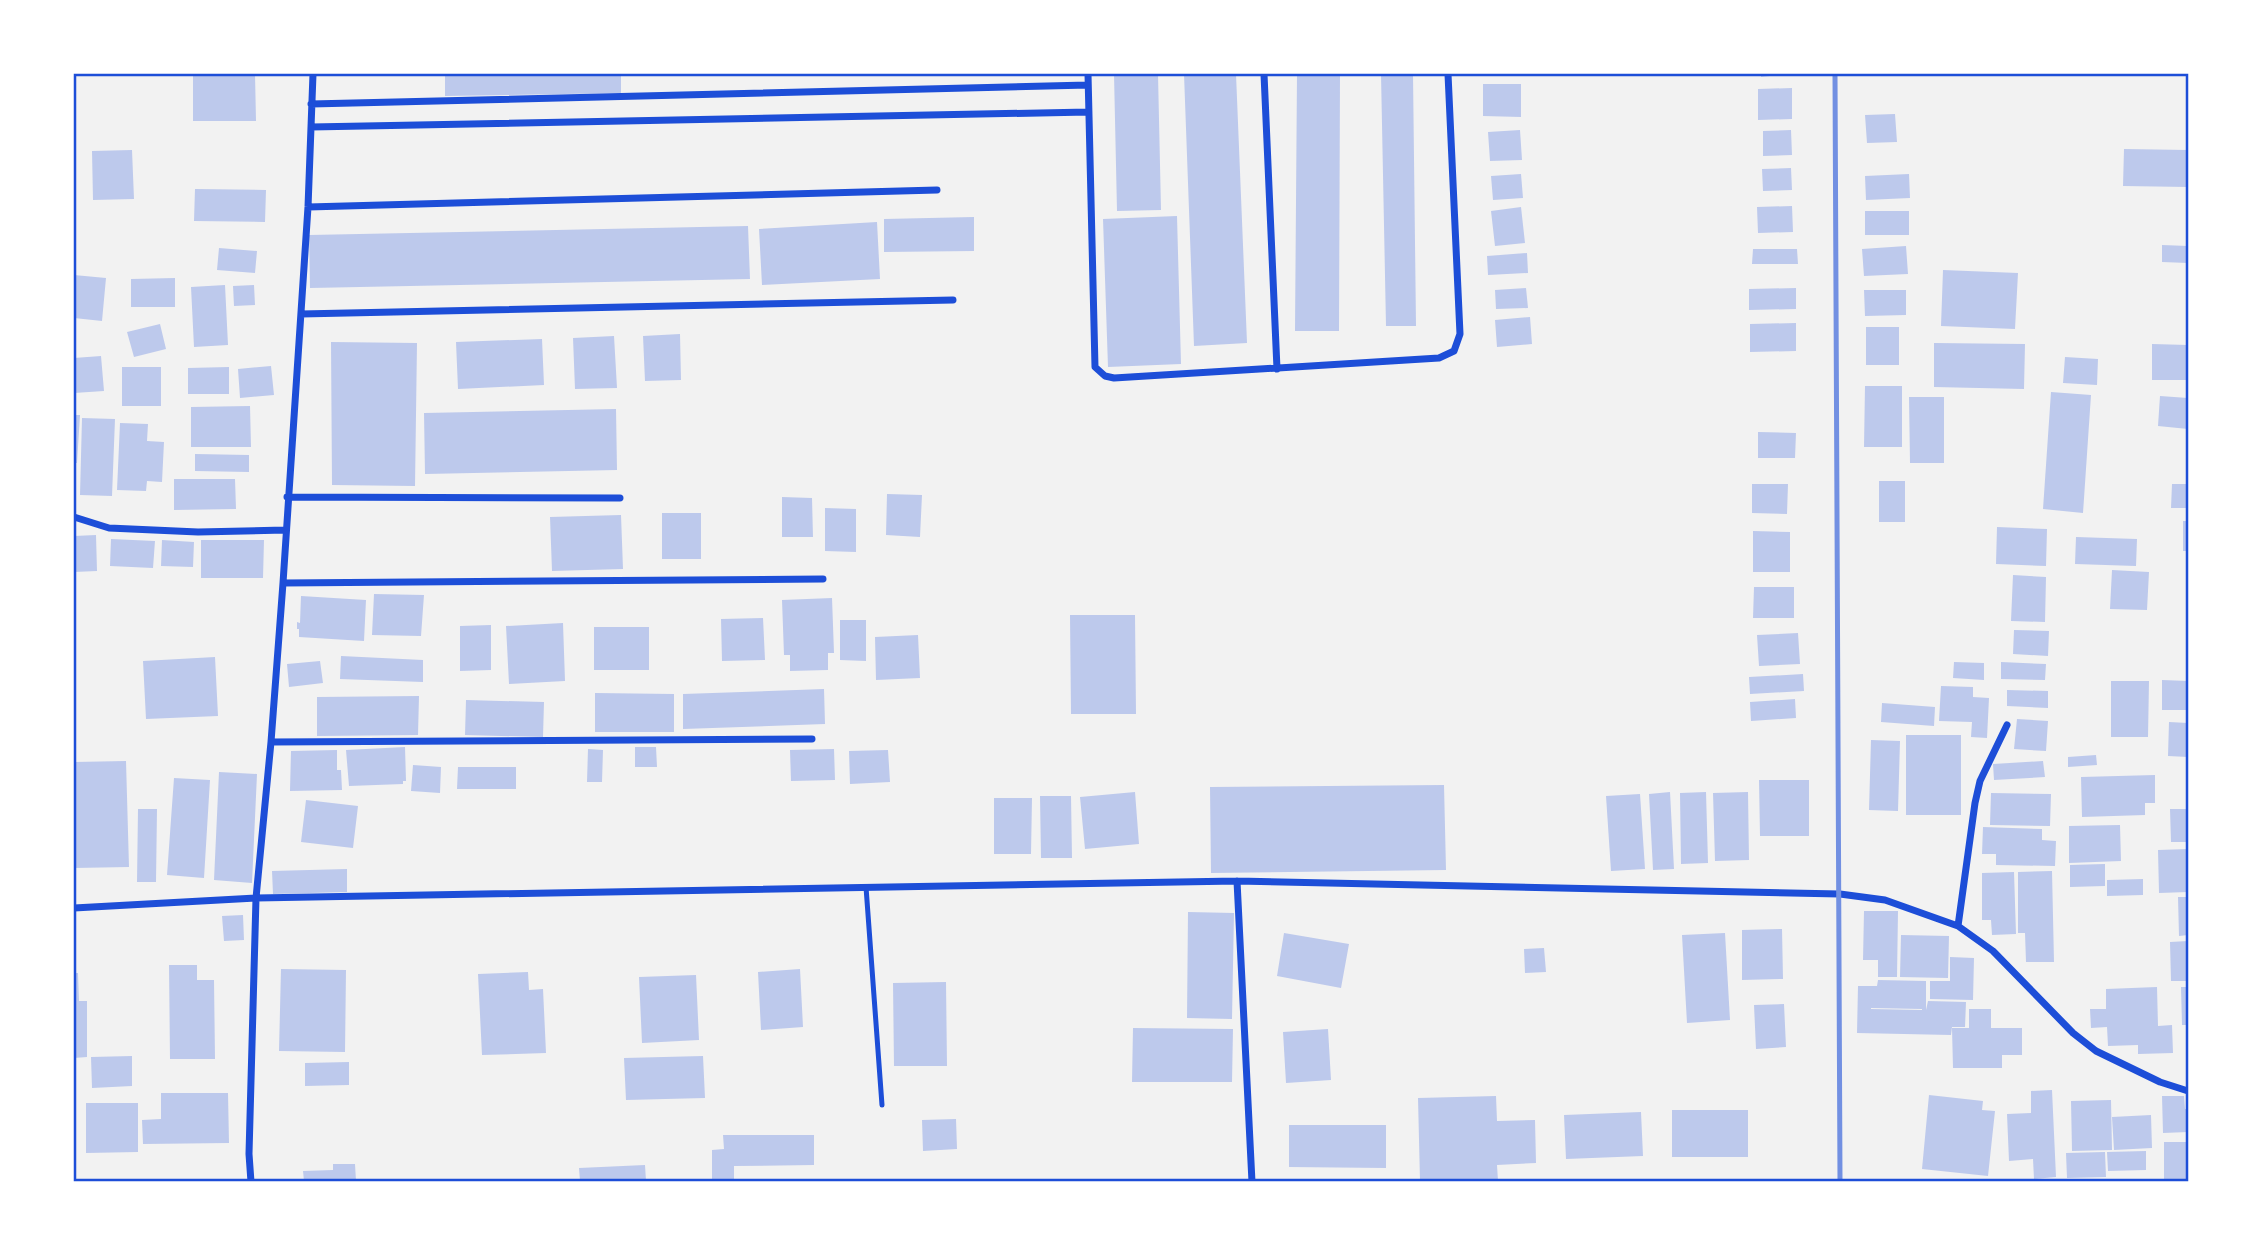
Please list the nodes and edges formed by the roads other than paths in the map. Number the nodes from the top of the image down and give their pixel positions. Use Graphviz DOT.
graph roads {
  1 [pos="313,74"];
  2 [pos="1088,74"];
  3 [pos="1264,74"];
  4 [pos="1448,74"];
  5 [pos="1088,85"];
  6 [pos="311,104"];
  7 [pos="1088,112"];
  8 [pos="311,127"];
  9 [pos="937,190"];
  10 [pos="308,207"];
  11 [pos="953,300"];
  12 [pos="301,313"];
  13 [pos="1277,369"];
  14 [pos="287,497"];
  15 [pos="620,498"];
  16 [pos="74,517"];
  17 [pos="285,530"];
  18 [pos="823,579"];
  19 [pos="283,583"];
  20 [pos="2007,725"];
  21 [pos="812,739"];
  22 [pos="271,742"];
  23 [pos="1237,881"];
  24 [pos="866,887"];
  25 [pos="256,898"];
  26 [pos="74,908"];
  27 [pos="1958,926"];
  28 [pos="2189,1091"];
  29 [pos="881,1105"];
  30 [pos="251,1181"];
  31 [pos="1252,1181"];
  1 -- 6 [label="street"];
  2 -- 5 [label="street"];
  3 -- 13 [label="street"];
  4 -- 13 [label="street"];
  5 -- 6 [label="street"];
  5 -- 7 [label="street"];
  6 -- 8 [label="street"];
  7 -- 8 [label="street"];
  7 -- 13 [label="street"];
  8 -- 10 [label="street"];
  9 -- 10 [label="street"];
  10 -- 12 [label="street"];
  11 -- 12 [label="street"];
  12 -- 14 [label="street"];
  14 -- 15 [label="street"];
  14 -- 17 [label="street"];
  16 -- 17 [label="street"];
  17 -- 19 [label="street"];
  18 -- 19 [label="street"];
  19 -- 22 [label="street"];
  20 -- 27 [label="street"];
  21 -- 22 [label="street"];
  22 -- 25 [label="street"];
  23 -- 24 [label="street"];
  23 -- 27 [label="street"];
  23 -- 31 [label="street"];
  24 -- 25 [label="street"];
  24 -- 29 [label="lane"];
  25 -- 26 [label="street"];
  25 -- 30 [label="street"];
  27 -- 28 [label="street"];
}
